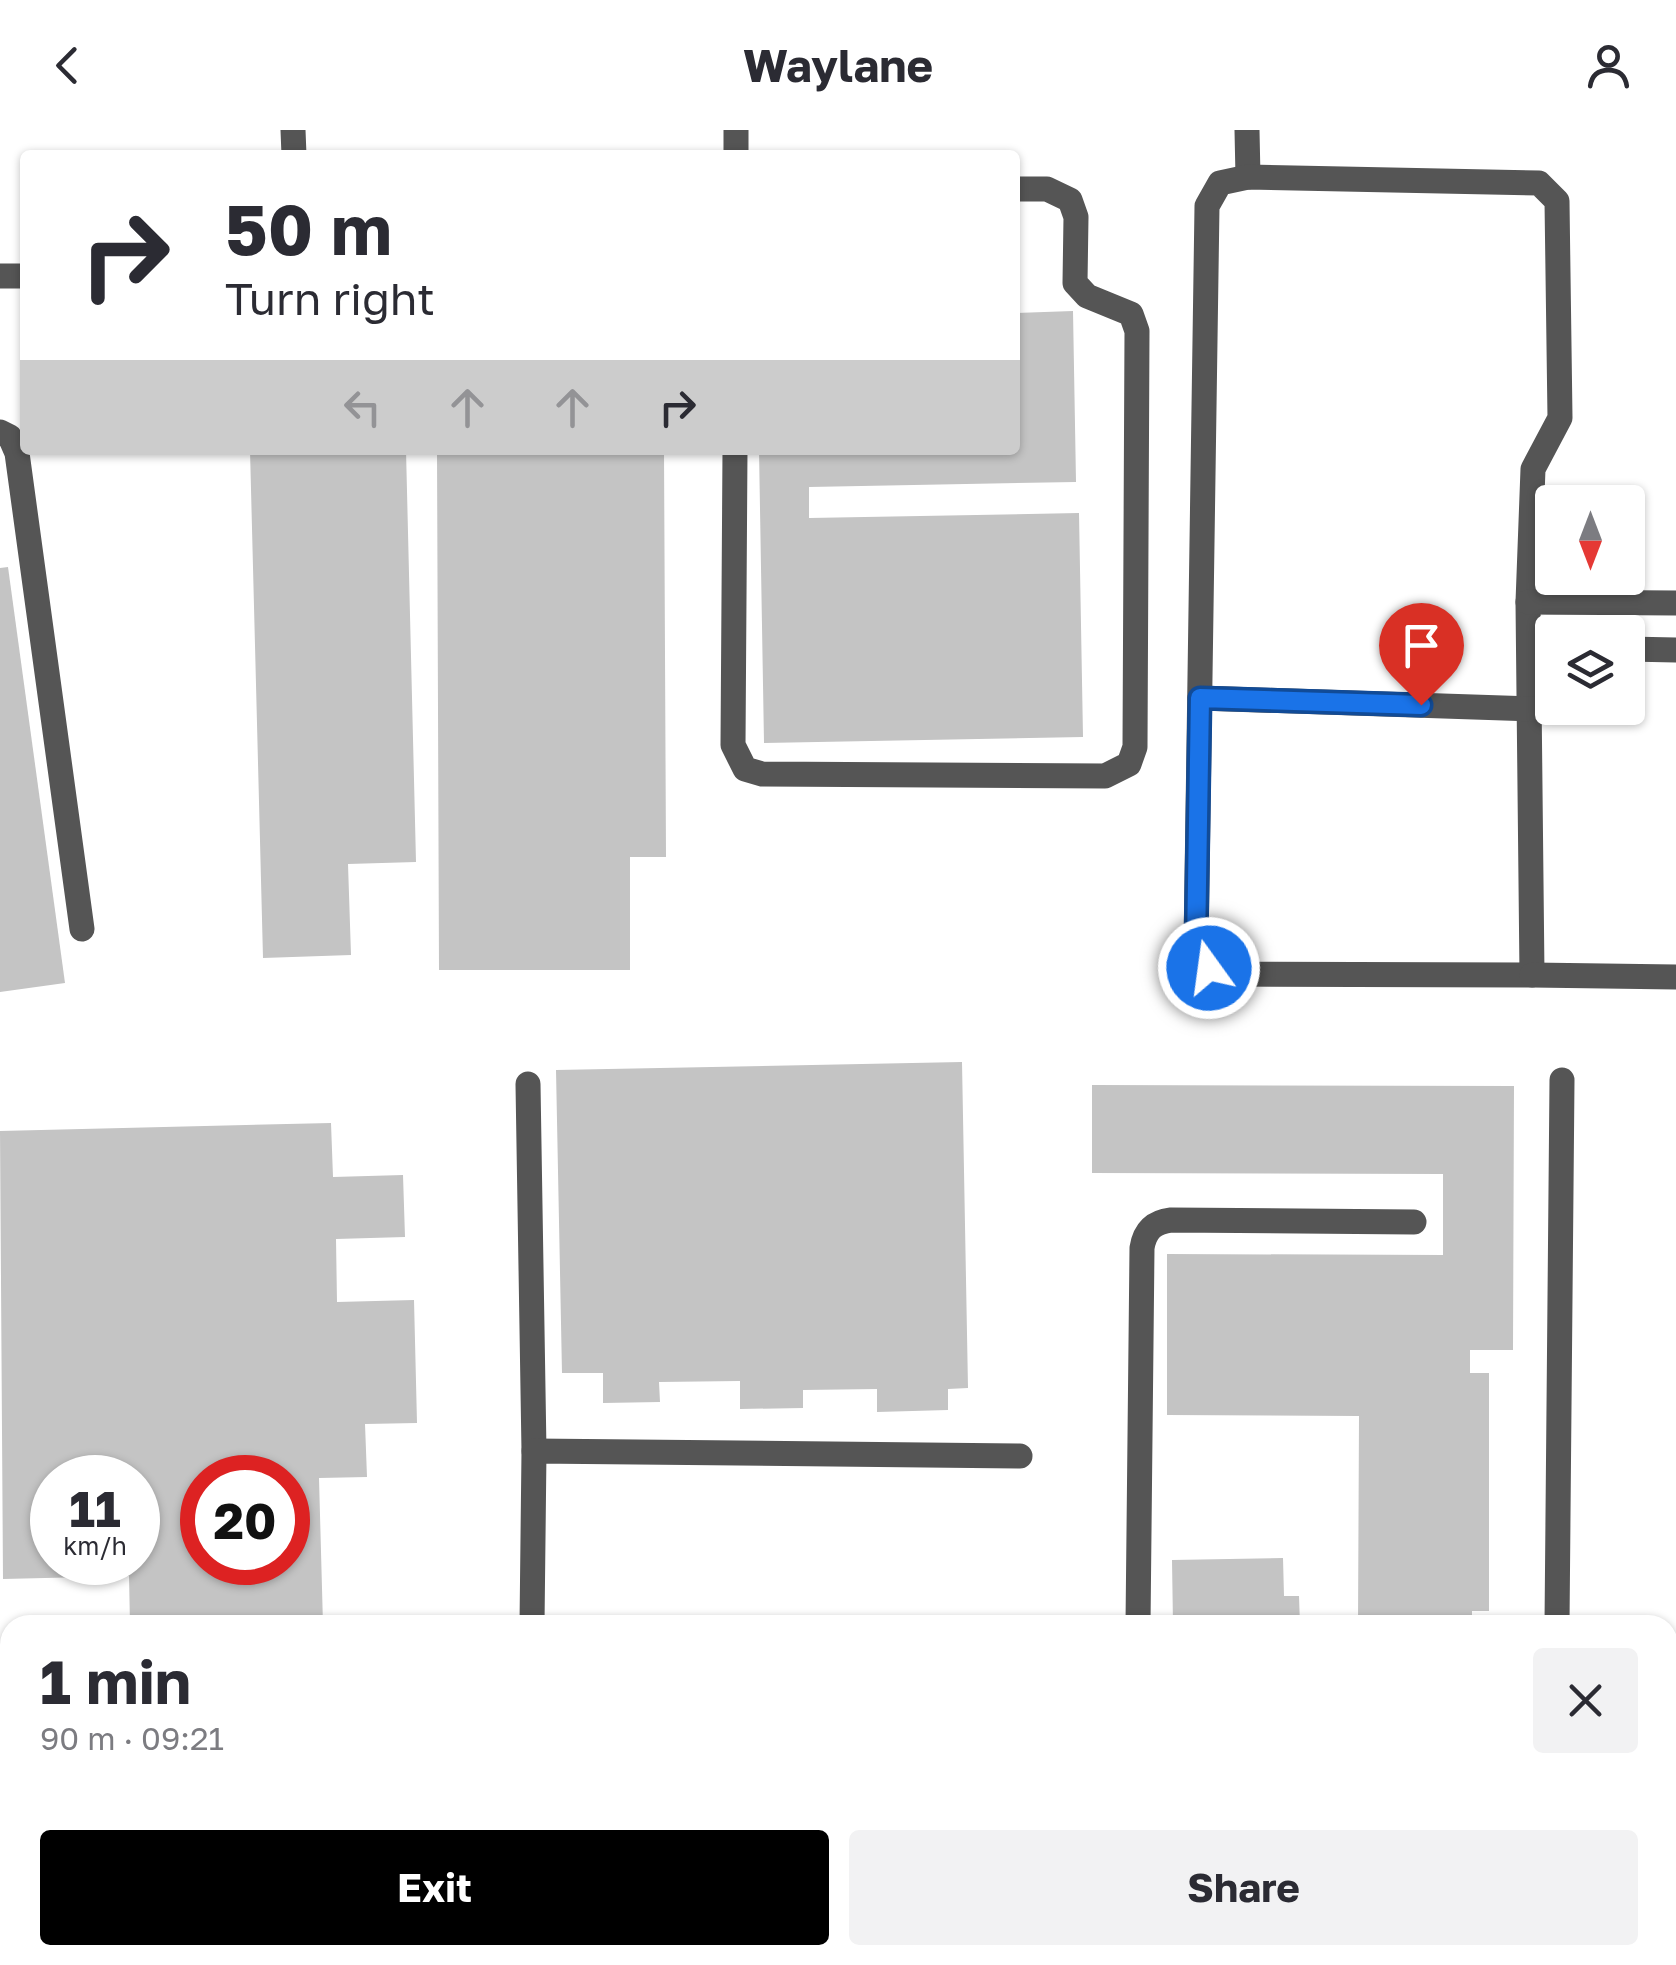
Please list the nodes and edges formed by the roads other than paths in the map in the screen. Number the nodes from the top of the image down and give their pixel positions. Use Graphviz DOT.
graph roads {
  1 [pos="1247,130"];
  2 [pos="1248,177"];
  3 [pos="1020,188"];
  4 [pos="0,432"];
  5 [pos="734,455"];
  6 [pos="1528,602"];
  7 [pos="1676,603"];
  8 [pos="1535,627"];
  9 [pos="1645,649"];
  10 [pos="1676,650"];
  11 [pos="1535,689"];
  12 [pos="1200,698"];
  13 [pos="1532,709"];
  14 [pos="82,929"];
  15 [pos="1532,976"];
  16 [pos="1676,976"];
  17 [pos="1562,1080"];
  18 [pos="528,1084"];
  19 [pos="1414,1222"];
  20 [pos="534,1451"];
  21 [pos="1020,1456"];
  22 [pos="532,1615"];
  23 [pos="1138,1615"];
  24 [pos="1557,1615"];
  1 -- 2 [label="lane"];
  2 -- 6 [label="lane"];
  2 -- 12 [label="lane"];
  3 -- 5 [label="lane"];
  4 -- 14 [label="lane"];
  6 -- 7 [label="lane"];
  6 -- 8 [label="lane"];
  9 -- 10 [label="lane"];
  11 -- 13 [label="lane"];
  12 -- 13 [label="lane"];
  12 -- 15 [label="lane"];
  13 -- 15 [label="lane"];
  15 -- 16 [label="lane"];
  17 -- 24 [label="lane"];
  18 -- 20 [label="lane"];
  19 -- 23 [label="lane"];
  20 -- 21 [label="lane"];
  20 -- 22 [label="lane"];
}
